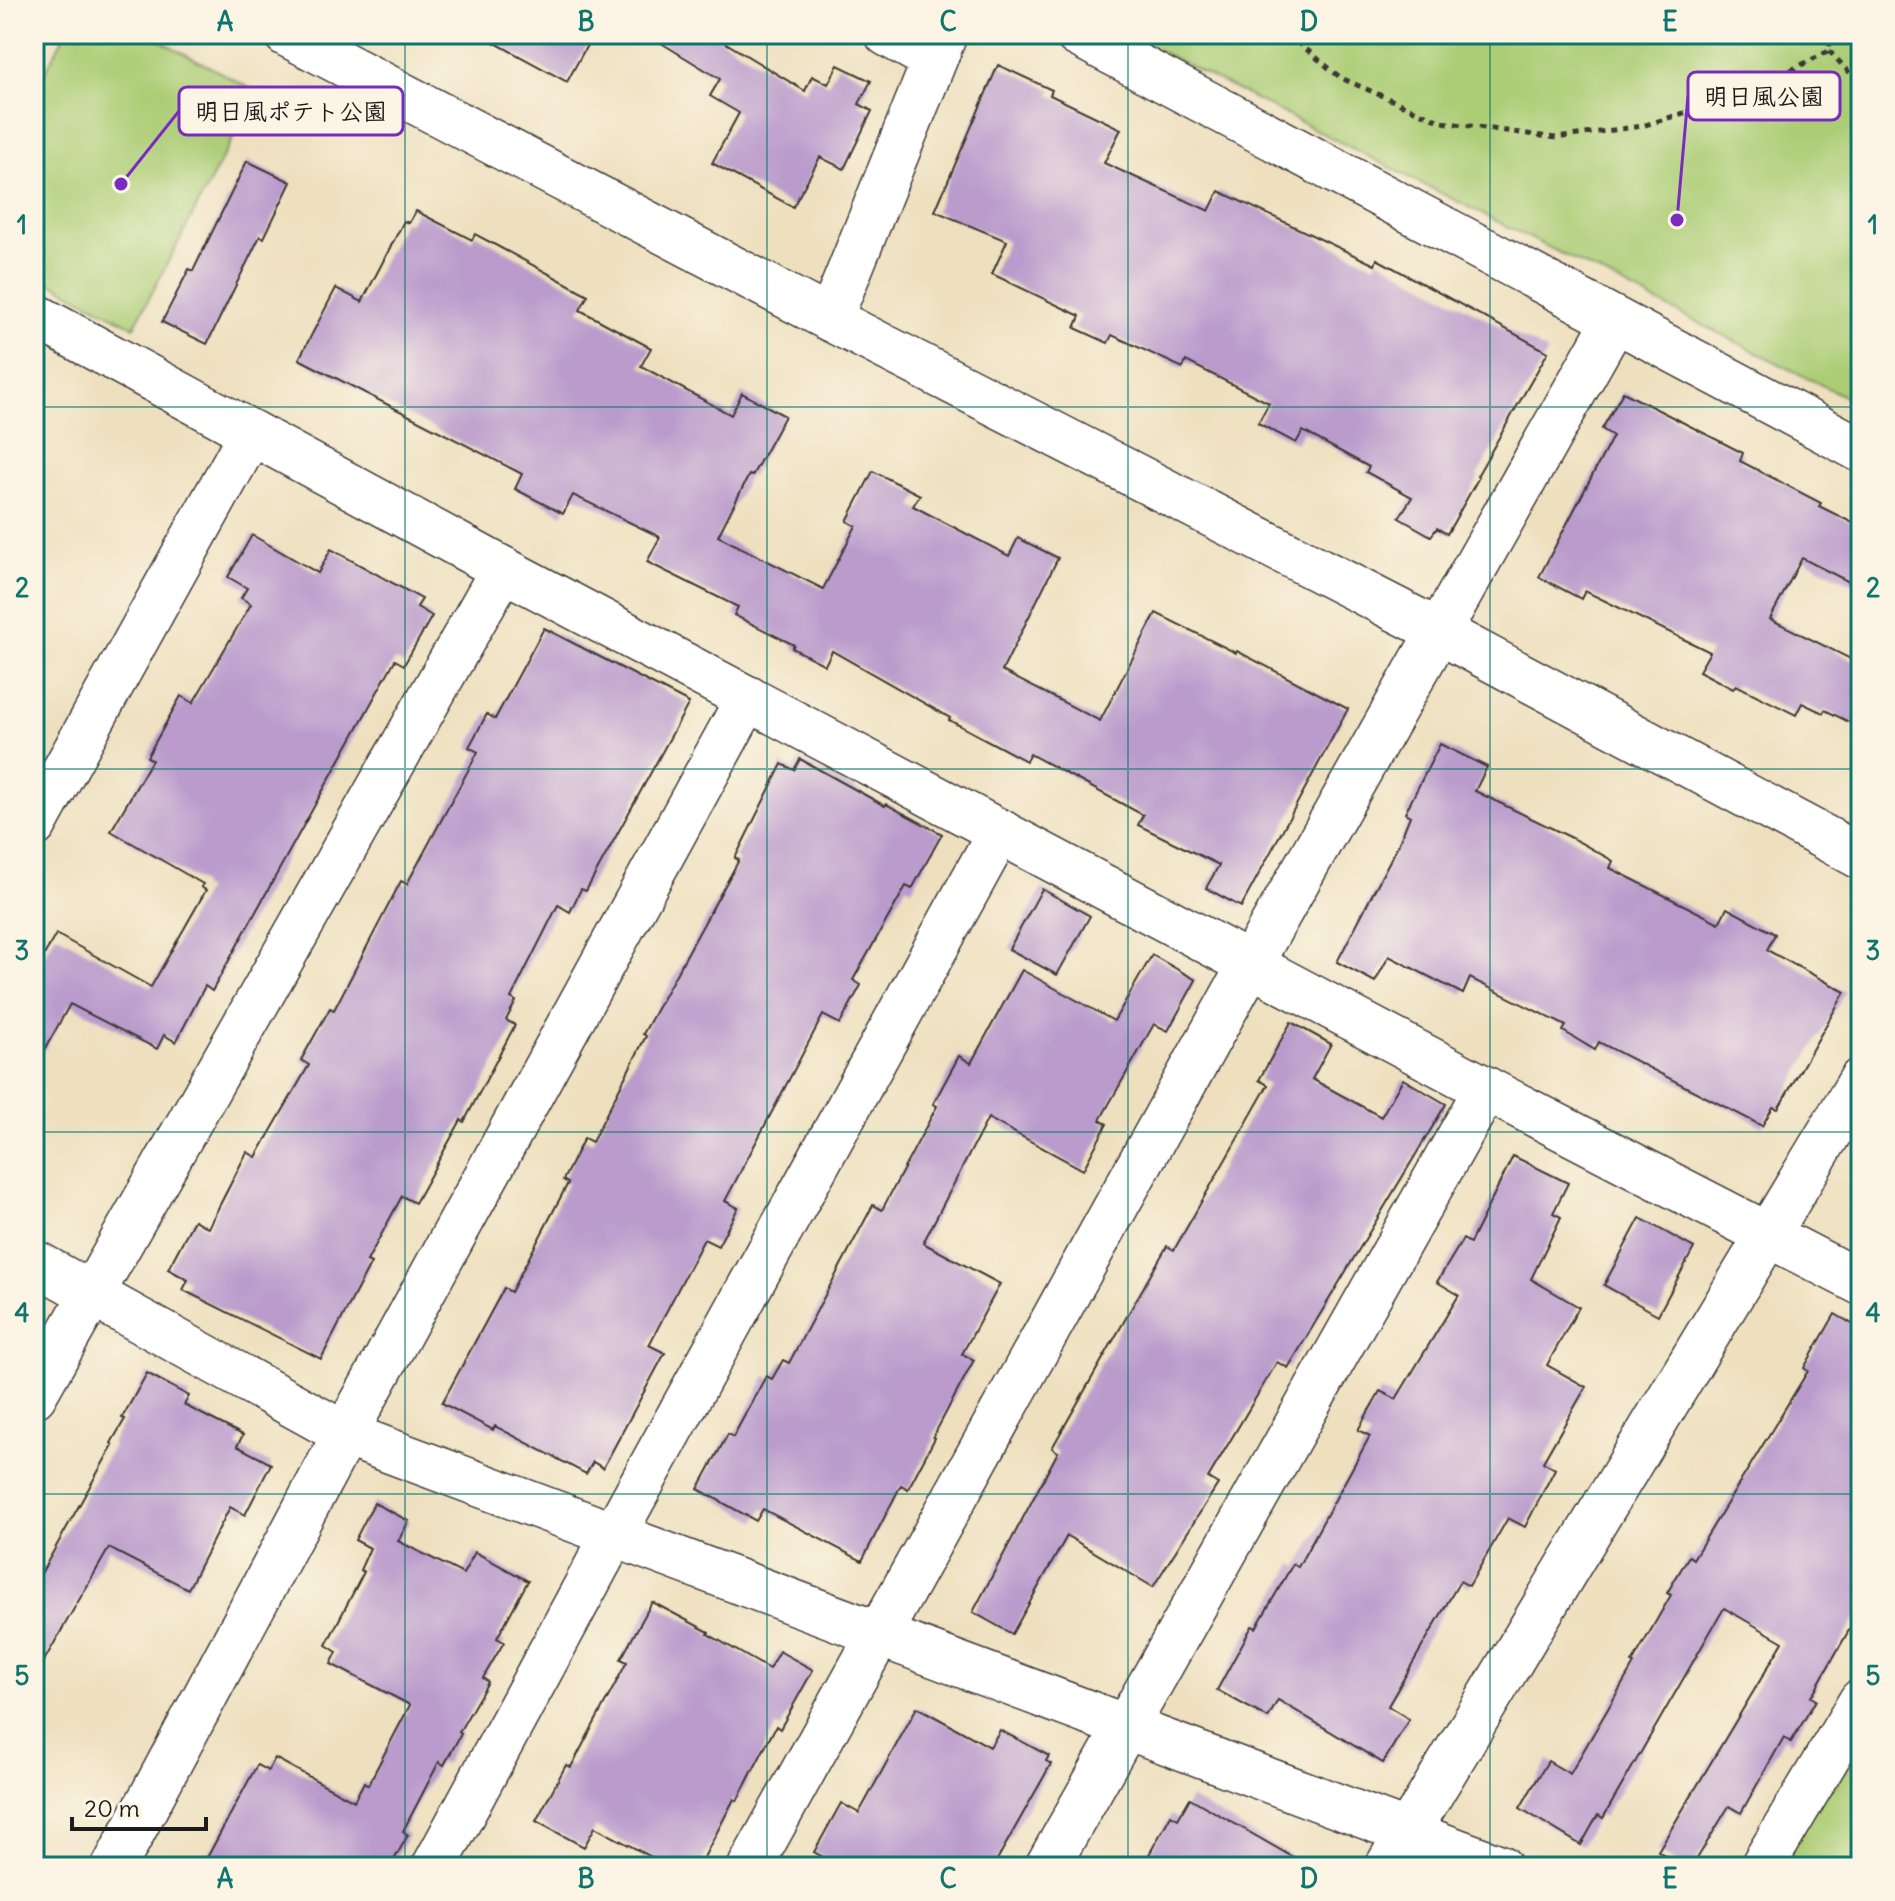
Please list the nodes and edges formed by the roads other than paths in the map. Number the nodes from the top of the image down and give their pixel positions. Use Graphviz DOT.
graph roads {
  1 [pos="286,34"];
  2 [pos="887,34"];
  3 [pos="1077,34"];
  4 [pos="940,47"];
  5 [pos="34,315"];
  6 [pos="830,319"];
  7 [pos="1615,320"];
  8 [pos="251,433"];
  9 [pos="1861,450"];
  10 [pos="503,569"];
  11 [pos="1440,632"];
  12 [pos="748,698"];
  13 [pos="34,825"];
  14 [pos="1000,831"];
  15 [pos="1861,857"];
  16 [pos="1251,963"];
  17 [pos="1861,1080"];
  18 [pos="1486,1089"];
  19 [pos="1768,1234"];
  20 [pos="34,1262"];
  21 [pos="1861,1283"];
  22 [pos="92,1294"];
  23 [pos="34,1396"];
  24 [pos="345,1434"];
  25 [pos="614,1534"];
  26 [pos="879,1634"];
  27 [pos="1861,1701"];
  28 [pos="1128,1727"];
  29 [pos="1398,1850"];
  30 [pos="114,1867"];
  31 [pos="434,1867"];
  32 [pos="750,1867"];
  33 [pos="1047,1867"];
  34 [pos="1500,1867"];
  35 [pos="1762,1867"];
  1 -- 6 [label="street"];
  2 -- 4 [label="street"];
  3 -- 7 [label="street"];
  4 -- 6 [label="street"];
  5 -- 8 [label="street"];
  6 -- 11 [label="street"];
  7 -- 9 [label="street"];
  7 -- 11 [label="street"];
  8 -- 10 [label="street"];
  8 -- 13 [label="street"];
  10 -- 12 [label="street"];
  10 -- 22 [label="street"];
  11 -- 15 [label="street"];
  11 -- 16 [label="street"];
  12 -- 14 [label="street"];
  12 -- 24 [label="street"];
  14 -- 16 [label="street"];
  14 -- 25 [label="street"];
  16 -- 18 [label="street"];
  16 -- 26 [label="street"];
  17 -- 19 [label="street"];
  18 -- 19 [label="street"];
  18 -- 28 [label="street"];
  19 -- 21 [label="street"];
  19 -- 29 [label="street"];
  20 -- 22 [label="street"];
  22 -- 23 [label="street"];
  22 -- 24 [label="street"];
  24 -- 25 [label="street"];
  24 -- 30 [label="street"];
  25 -- 26 [label="street"];
  25 -- 31 [label="street"];
  26 -- 28 [label="street"];
  26 -- 32 [label="street"];
  27 -- 35 [label="street"];
  28 -- 29 [label="street"];
  28 -- 33 [label="street"];
  29 -- 34 [label="street"];
}
